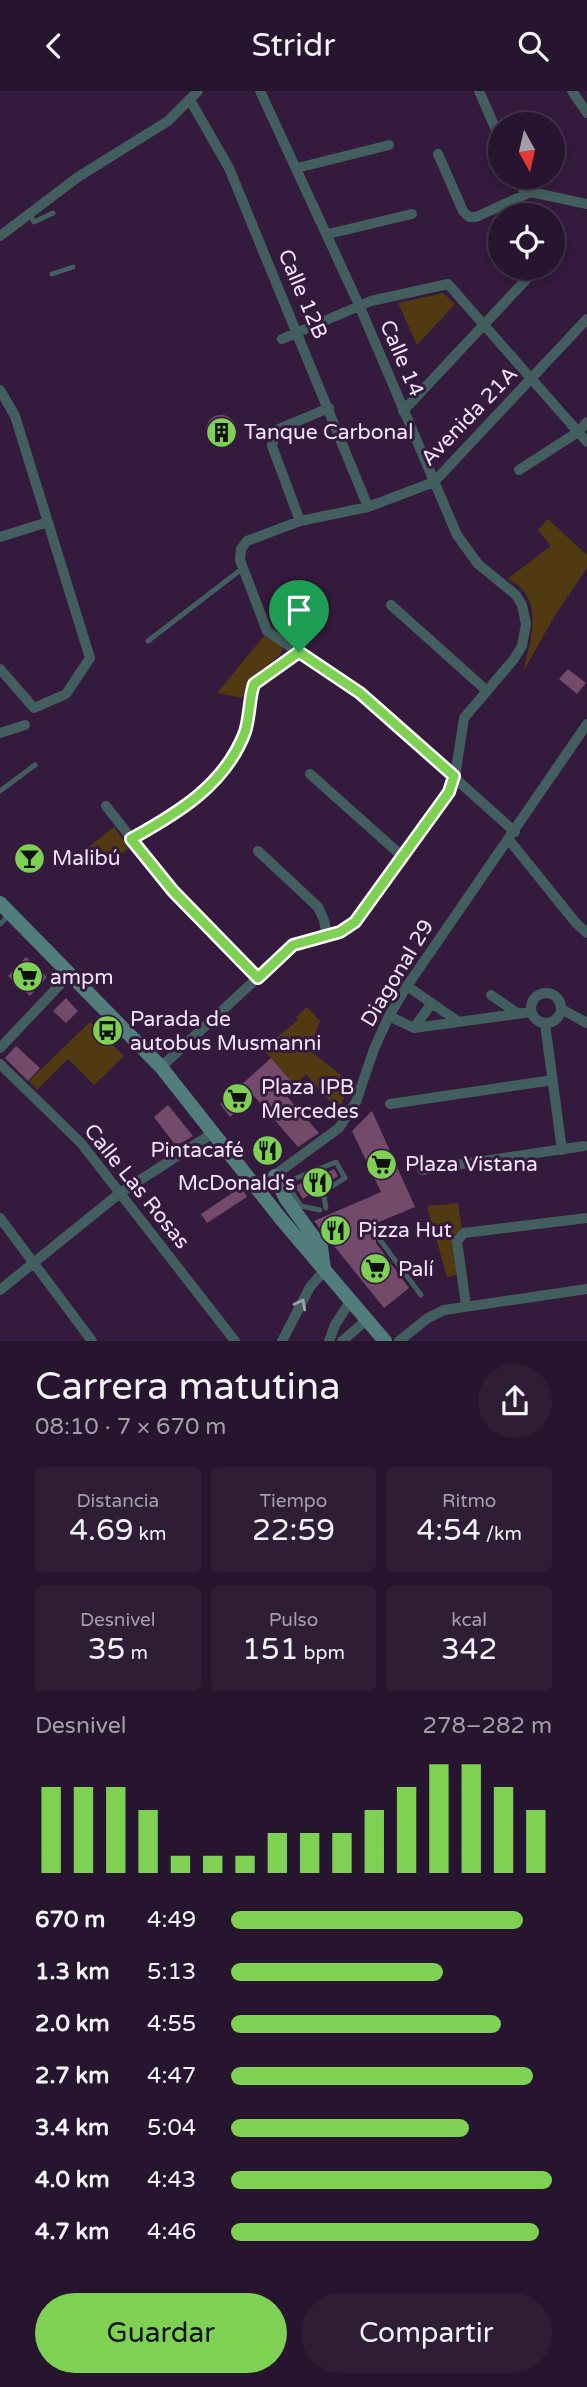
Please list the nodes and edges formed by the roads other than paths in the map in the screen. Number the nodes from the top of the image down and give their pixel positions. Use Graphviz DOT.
graph roads {
  1 [pos="198,91"];
  2 [pos="260,91"];
  3 [pos="479,91"];
  4 [pos="572,91"];
  5 [pos="190,100"];
  6 [pos="488,112"];
  7 [pos="587,113"];
  8 [pos="389,145"];
  9 [pos="438,154"];
  10 [pos="298,168"];
  11 [pos="523,189"];
  12 [pos="525,194"];
  13 [pos="587,204"];
  14 [pos="53,213"];
  15 [pos="30,214"];
  16 [pos="412,214"];
  17 [pos="328,234"];
  18 [pos="0,236"];
  19 [pos="73,267"];
  20 [pos="52,274"];
  21 [pos="526,280"];
  22 [pos="359,305"];
  23 [pos="587,319"];
  24 [pos="484,324"];
  25 [pos="299,332"];
  26 [pos="282,339"];
  27 [pos="531,378"];
  28 [pos="0,390"];
  29 [pos="329,408"];
  30 [pos="403,411"];
  31 [pos="587,422"];
  32 [pos="578,432"];
  33 [pos="587,442"];
  34 [pos="519,470"];
  35 [pos="434,482"];
  36 [pos="368,507"];
  37 [pos="300,521"];
  38 [pos="48,522"];
  39 [pos="0,537"];
  40 [pos="243,568"];
  41 [pos="391,605"];
  42 [pos="148,641"];
  43 [pos="299,652"];
  44 [pos="0,669"];
  45 [pos="488,691"];
  46 [pos="25,725"];
  47 [pos="587,725"];
  48 [pos="0,733"];
  49 [pos="35,765"];
  50 [pos="310,774"];
  51 [pos="454,776"];
  52 [pos="0,791"];
  53 [pos="106,806"];
  54 [pos="512,836"];
  55 [pos="131,839"];
  56 [pos="258,851"];
  57 [pos="403,857"];
  58 [pos="3,914"];
  59 [pos="587,933"];
  60 [pos="327,936"];
  61 [pos="70,974"];
  62 [pos="258,978"];
  63 [pos="407,986"];
  64 [pos="491,995"];
  65 [pos="432,1003"];
  66 [pos="561,1009"];
  67 [pos="531,1012"];
  68 [pos="517,1013"];
  69 [pos="389,1016"];
  70 [pos="459,1022"];
  71 [pos="587,1023"];
  72 [pos="545,1024"];
  73 [pos="414,1028"];
  74 [pos="0,1048"];
  75 [pos="0,1064"];
  76 [pos="161,1067"];
  77 [pos="553,1080"];
  78 [pos="390,1104"];
  79 [pos="213,1133"];
  80 [pos="584,1146"];
  81 [pos="562,1150"];
  82 [pos="422,1170"];
  83 [pos="275,1176"];
  84 [pos="257,1188"];
  85 [pos="120,1193"];
  86 [pos="323,1209"];
  87 [pos="0,1218"];
  88 [pos="587,1218"];
  89 [pos="380,1240"];
  90 [pos="32,1263"];
  91 [pos="324,1271"];
  92 [pos="587,1289"];
  93 [pos="0,1290"];
  94 [pos="421,1296"];
  95 [pos="351,1300"];
  96 [pos="466,1305"];
  97 [pos="368,1318"];
  98 [pos="92,1341"];
  99 [pos="235,1341"];
  100 [pos="282,1341"];
  101 [pos="329,1341"];
  102 [pos="342,1341"];
  103 [pos="385,1341"];
  104 [pos="399,1341"];
  1 -- 5 [label="street"];
  2 -- 10 [label="street, Calle 14"];
  3 -- 6 [label="street"];
  4 -- 7 [label="street"];
  5 -- 15 [label="street"];
  5 -- 25 [label="street, Calle 12B"];
  8 -- 10 [label="street"];
  9 -- 12 [label="street"];
  10 -- 17 [label="street, Calle 14"];
  11 -- 12 [label="street"];
  12 -- 13 [label="street"];
  14 -- 15 [label="lane"];
  15 -- 18 [label="street"];
  16 -- 17 [label="street"];
  17 -- 22 [label="street, Calle 14"];
  19 -- 20 [label="lane"];
  21 -- 24 [label="street"];
  22 -- 24 [label="street"];
  22 -- 25 [label="street"];
  22 -- 30 [label="street, Calle 14"];
  23 -- 27 [label="street, Avenida 21A"];
  24 -- 27 [label="street"];
  24 -- 30 [label="street"];
  25 -- 26 [label="street"];
  25 -- 29 [label="street, Calle 12B"];
  27 -- 32 [label="street"];
  27 -- 35 [label="street, Avenida 21A"];
  28 -- 38 [label="street"];
  29 -- 36 [label="street, Calle 12B"];
  29 -- 37 [label="street"];
  30 -- 35 [label="street, Calle 14"];
  31 -- 32 [label="street"];
  32 -- 33 [label="street"];
  32 -- 34 [label="street"];
  35 -- 36 [label="street, Avenida 21A"];
  35 -- 45 [label="street, Calle 14"];
  36 -- 37 [label="street, Avenida 21A"];
  37 -- 40 [label="street, Avenida 21A"];
  38 -- 39 [label="street"];
  38 -- 44 [label="street"];
  40 -- 42 [label="lane"];
  40 -- 43 [label="street"];
  41 -- 45 [label="street"];
  43 -- 51 [label="street"];
  43 -- 55 [label="street"];
  45 -- 51 [label="street"];
  46 -- 48 [label="street"];
  47 -- 54 [label="street, Diagonal 29"];
  49 -- 52 [label="lane"];
  50 -- 57 [label="street"];
  51 -- 54 [label="street"];
  51 -- 57 [label="street"];
  53 -- 55 [label="street"];
  54 -- 59 [label="street"];
  54 -- 63 [label="street, Diagonal 29"];
  55 -- 62 [label="street"];
  56 -- 60 [label="street"];
  57 -- 60 [label="street"];
  58 -- 61 [label="main road"];
  60 -- 62 [label="street"];
  61 -- 74 [label="street"];
  61 -- 76 [label="main road"];
  62 -- 76 [label="street"];
  63 -- 65 [label="street"];
  63 -- 69 [label="street, Diagonal 29"];
  64 -- 68 [label="street"];
  65 -- 70 [label="street"];
  65 -- 73 [label="street"];
  66 -- 67 [label="street"];
  66 -- 71 [label="street"];
  66 -- 72 [label="street"];
  67 -- 68 [label="street"];
  67 -- 72 [label="street"];
  68 -- 70 [label="street"];
  69 -- 73 [label="street"];
  69 -- 83 [label="street, Diagonal 29"];
  70 -- 73 [label="street"];
  72 -- 77 [label="street"];
  75 -- 85 [label="street, Calle Las Rosas"];
  76 -- 79 [label="main road"];
  77 -- 78 [label="street"];
  77 -- 81 [label="street"];
  79 -- 84 [label="main road"];
  79 -- 85 [label="street"];
  80 -- 81 [label="street"];
  81 -- 82 [label="street"];
  83 -- 84 [label="street, Diagonal 29"];
  83 -- 91 [label="main road"];
  84 -- 91 [label="main road"];
  85 -- 90 [label="street"];
  85 -- 99 [label="street, Calle Las Rosas"];
  86 -- 86 [label="lane"];
  87 -- 90 [label="street"];
  88 -- 96 [label="street"];
  89 -- 94 [label="lane"];
  90 -- 93 [label="street"];
  90 -- 98 [label="street"];
  91 -- 95 [label="main road"];
  100 -- 91 [label="street, one-way"];
  92 -- 96 [label="street"];
  95 -- 97 [label="main road"];
  95 -- 101 [label="street"];
  96 -- 104 [label="street"];
  97 -- 102 [label="street"];
  97 -- 103 [label="main road"];
}
